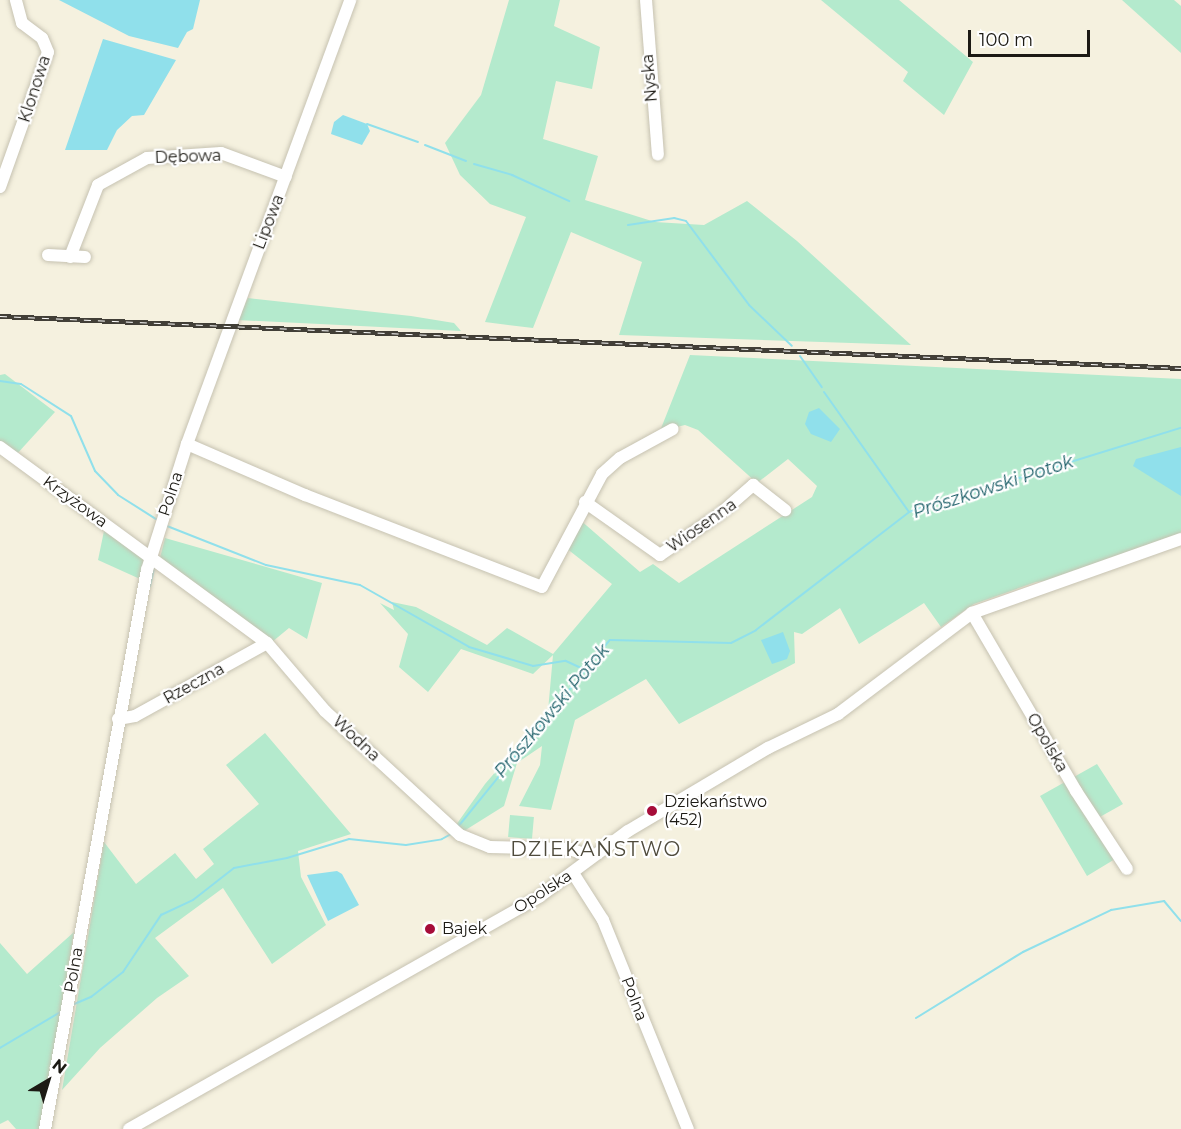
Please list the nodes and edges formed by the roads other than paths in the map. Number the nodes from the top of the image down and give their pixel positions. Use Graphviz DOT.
graph roads {
  1 [pos="16,0"];
  2 [pos="350,0"];
  3 [pos="646,0"];
  4 [pos="658,155"];
  5 [pos="286,177"];
  6 [pos="0,187"];
  7 [pos="48,255"];
  8 [pos="70,257"];
  9 [pos="86,258"];
  10 [pos="672,429"];
  11 [pos="187,444"];
  12 [pos="0,447"];
  13 [pos="585,502"];
  14 [pos="785,510"];
  15 [pos="1181,539"];
  16 [pos="151,556"];
  17 [pos="972,613"];
  18 [pos="267,643"];
  19 [pos="118,719"];
  20 [pos="592,857"];
  21 [pos="1127,869"];
  22 [pos="573,873"];
  23 [pos="45,1129"];
  24 [pos="129,1129"];
  25 [pos="688,1129"];
  1 -- 6 [label="street, Klonowa"];
  2 -- 5 [label="street, Lipowa"];
  3 -- 4 [label="street, Nyska"];
  5 -- 8 [label="street, Dębowa"];
  5 -- 11 [label="street, Lipowa"];
  7 -- 8 [label="street"];
  8 -- 9 [label="street"];
  10 -- 13 [label="street"];
  11 -- 13 [label="street"];
  11 -- 16 [label="street, Polna"];
  12 -- 16 [label="street, Krzyżowa"];
  13 -- 14 [label="street, Wiosenna"];
  15 -- 17 [label="street, Opolska"];
  16 -- 18 [label="street, Wodna"];
  16 -- 19 [label="street, Polna"];
  17 -- 20 [label="street, Opolska"];
  17 -- 21 [label="street, Opolska"];
  18 -- 19 [label="street, Rzeczna"];
  18 -- 20 [label="street, Wodna"];
  19 -- 23 [label="street, Polna"];
  20 -- 22 [label="street, Opolska"];
  22 -- 24 [label="street, Opolska"];
  22 -- 25 [label="street, Polna"];
}
